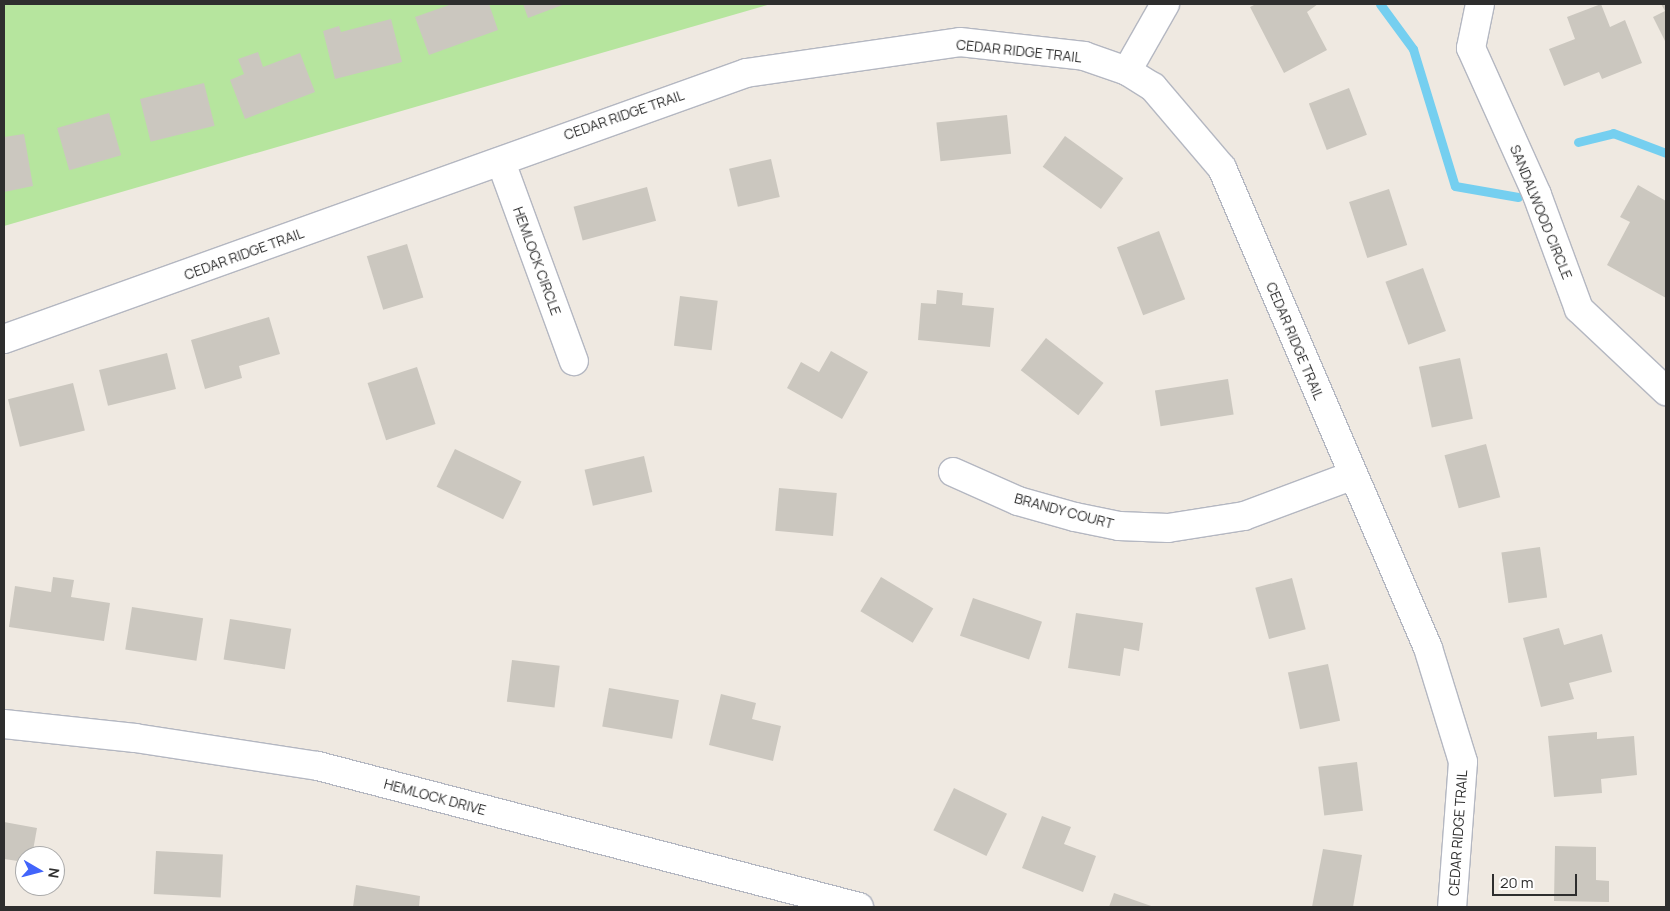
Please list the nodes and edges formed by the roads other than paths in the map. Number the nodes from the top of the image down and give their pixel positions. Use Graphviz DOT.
graph roads {
  1 [pos="1165,4"];
  2 [pos="1480,4"];
  3 [pos="1127,72"];
  4 [pos="501,162"];
  5 [pos="4,339"];
  6 [pos="574,361"];
  7 [pos="1666,391"];
  8 [pos="953,472"];
  9 [pos="1351,476"];
  10 [pos="4,724"];
  11 [pos="859,907"];
  12 [pos="1452,907"];
  1 -- 3 [label="street"];
  2 -- 7 [label="street, SANDALWOOD CIRCLE"];
  3 -- 4 [label="street, CEDAR RIDGE TRAIL"];
  3 -- 9 [label="street, CEDAR RIDGE TRAIL"];
  4 -- 5 [label="street, CEDAR RIDGE TRAIL"];
  4 -- 6 [label="street, HEMLOCK CIRCLE"];
  8 -- 9 [label="street, BRANDY COURT"];
  9 -- 12 [label="street, CEDAR RIDGE TRAIL"];
  10 -- 11 [label="street, HEMLOCK DRIVE"];
}
